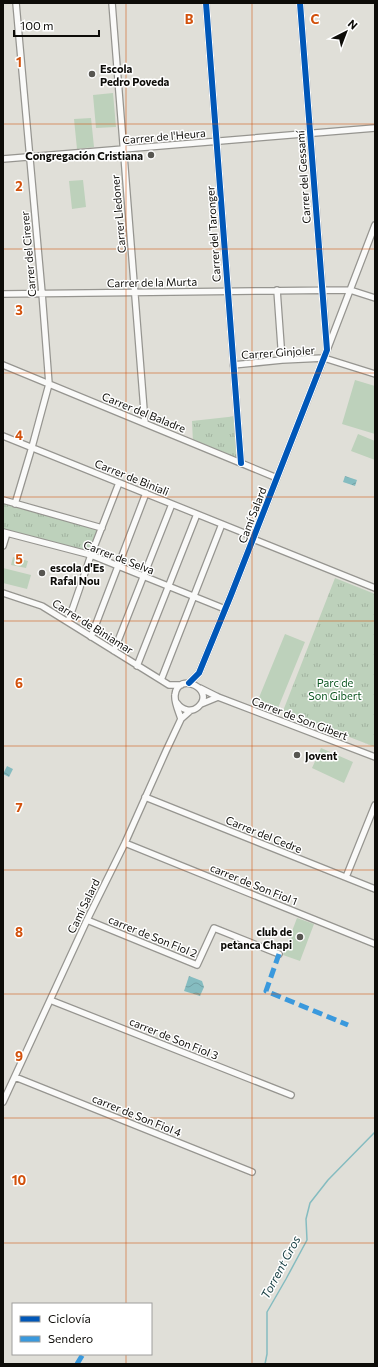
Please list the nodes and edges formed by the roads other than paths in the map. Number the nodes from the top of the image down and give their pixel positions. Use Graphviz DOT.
graph roads {
  1 [pos="16,3"];
  2 [pos="112,3"];
  3 [pos="206,3"];
  4 [pos="300,3"];
  5 [pos="375,128"];
  6 [pos="310,134"];
  7 [pos="216,142"];
  8 [pos="123,150"];
  9 [pos="30,157"];
  10 [pos="3,159"];
  11 [pos="375,225"];
  12 [pos="228,290"];
  13 [pos="277,290"];
  14 [pos="322,290"];
  15 [pos="350,290"];
  16 [pos="135,292"];
  17 [pos="42,293"];
  18 [pos="3,294"];
  19 [pos="375,298"];
  20 [pos="327,350"];
  21 [pos="324,358"];
  22 [pos="282,360"];
  23 [pos="3,365"];
  24 [pos="233,365"];
  25 [pos="375,374"];
  26 [pos="49,384"];
  27 [pos="145,423"];
  28 [pos="3,436"];
  29 [pos="32,447"];
  30 [pos="241,463"];
  31 [pos="277,478"];
  32 [pos="119,483"];
  33 [pos="146,494"];
  34 [pos="3,500"];
  35 [pos="15,504"];
  36 [pos="172,504"];
  37 [pos="197,514"];
  38 [pos="222,524"];
  39 [pos="102,528"];
  40 [pos="5,532"];
  41 [pos="253,538"];
  42 [pos="3,546"];
  43 [pos="91,555"];
  44 [pos="119,566"];
  45 [pos="144,576"];
  46 [pos="169,586"];
  47 [pos="375,588"];
  48 [pos="3,593"];
  49 [pos="194,597"];
  50 [pos="225,609"];
  51 [pos="68,622"];
  52 [pos="91,637"];
  53 [pos="114,651"];
  54 [pos="137,666"];
  55 [pos="199,673"];
  56 [pos="161,680"];
  57 [pos="189,683"];
  58 [pos="169,685"];
  59 [pos="181,685"];
  60 [pos="199,688"];
  61 [pos="175,695"];
  62 [pos="218,697"];
  63 [pos="177,703"];
  64 [pos="201,704"];
  65 [pos="190,710"];
  66 [pos="181,719"];
  67 [pos="375,757"];
  68 [pos="145,798"];
  69 [pos="375,805"];
  70 [pos="125,843"];
  71 [pos="346,878"];
  72 [pos="375,889"];
  73 [pos="87,920"];
  74 [pos="375,944"];
  75 [pos="279,954"];
  76 [pos="50,1000"];
  77 [pos="15,1077"];
  78 [pos="291,1095"];
  79 [pos="3,1102"];
  80 [pos="252,1172"];
  1 -- 9 [label="street, Carrer del Cirerer"];
  2 -- 8 [label="street, Carrer Lledoner"];
  3 -- 7 [label="street, Carrer del Taronger"];
  4 -- 6 [label="street, Carrer del Gessamí"];
  5 -- 6 [label="street, Carrer de l'Heura"];
  6 -- 7 [label="street, Carrer de l'Heura"];
  6 -- 14 [label="street, Carrer del Gessamí"];
  7 -- 8 [label="street, Carrer de l'Heura"];
  7 -- 12 [label="street, Carrer del Taronger"];
  8 -- 9 [label="street, Carrer de l'Heura"];
  8 -- 16 [label="street, Carrer Lledoner"];
  9 -- 10 [label="street, Carrer de l'Heura"];
  9 -- 17 [label="street, Carrer del Cirerer"];
  11 -- 15 [label="street, Camí Salard"];
  12 -- 13 [label="street, Carrer de la Murta"];
  12 -- 16 [label="street, Carrer de la Murta"];
  12 -- 24 [label="street, Carrer del Taronger"];
  13 -- 14 [label="street, Carrer de la Murta"];
  13 -- 22 [label="street"];
  14 -- 15 [label="street, Carrer de la Murta"];
  14 -- 20 [label="street, Carrer del Gessamí"];
  15 -- 19 [label="street, Carrer de la Murta"];
  15 -- 20 [label="street, Camí Salard"];
  16 -- 17 [label="street, Carrer de la Murta"];
  16 -- 27 [label="street, Carrer Lledoner"];
  17 -- 18 [label="street, Carrer de la Murta"];
  17 -- 26 [label="street, Carrer del Cirerer"];
  20 -- 21 [label="street, Camí Salard"];
  21 -- 22 [label="street, Carrer Ginjoler"];
  21 -- 25 [label="street"];
  21 -- 31 [label="street, Camí Salard"];
  22 -- 24 [label="street, Carrer Ginjoler"];
  23 -- 26 [label="street, Carrer del Baladre"];
  24 -- 30 [label="street, Carrer del Taronger"];
  26 -- 27 [label="street, Carrer del Baladre"];
  26 -- 29 [label="street, Carrer del Cirerer"];
  27 -- 30 [label="street, Carrer del Baladre"];
  28 -- 29 [label="street, Carrer de Biniali"];
  29 -- 32 [label="street, Carrer de Biniali"];
  29 -- 35 [label="street, Carrer del Cirerer"];
  30 -- 31 [label="street, Carrer del Baladre"];
  31 -- 41 [label="street, Camí Salard"];
  32 -- 33 [label="street, Carrer de Biniali"];
  32 -- 39 [label="street"];
  33 -- 36 [label="street, Carrer de Biniali"];
  33 -- 44 [label="street"];
  34 -- 35 [label="street"];
  35 -- 39 [label="street"];
  36 -- 37 [label="street, Carrer de Biniali"];
  36 -- 45 [label="street"];
  37 -- 38 [label="street, Carrer de Biniali"];
  37 -- 46 [label="street"];
  38 -- 41 [label="street, Carrer de Biniali"];
  38 -- 49 [label="street"];
  39 -- 43 [label="street"];
  40 -- 42 [label="street"];
  40 -- 43 [label="street, Carrer de Selva"];
  41 -- 47 [label="street, Carrer de Biniali"];
  41 -- 50 [label="street, Camí Salard"];
  43 -- 44 [label="street, Carrer de Selva"];
  43 -- 51 [label="street"];
  44 -- 45 [label="street, Carrer de Selva"];
  44 -- 52 [label="street"];
  45 -- 46 [label="street, Carrer de Selva"];
  45 -- 53 [label="street"];
  46 -- 49 [label="street, Carrer de Selva"];
  46 -- 54 [label="street"];
  48 -- 51 [label="street, Carrer de Biniamar"];
  49 -- 50 [label="street, Carrer de Selva"];
  49 -- 56 [label="street"];
  50 -- 55 [label="street, Camí Salard"];
  51 -- 52 [label="street, Carrer de Biniamar"];
  52 -- 53 [label="street, Carrer de Biniamar"];
  53 -- 54 [label="street, Carrer de Biniamar"];
  54 -- 56 [label="street, Carrer de Biniamar"];
  55 -- 57 [label="street, Camí Salard"];
  55 -- 60 [label="street, Camí Salard"];
  56 -- 58 [label="street, Carrer de Biniamar"];
  57 -- 59 [label="street"];
  57 -- 60 [label="street"];
  58 -- 59 [label="street"];
  58 -- 61 [label="street, Carrer de Biniamar"];
  59 -- 61 [label="street"];
  60 -- 62 [label="street, Carrer de Son Gibert"];
  60 -- 64 [label="street"];
  61 -- 63 [label="street"];
  62 -- 64 [label="street"];
  62 -- 67 [label="street, Carrer de Son Gibert"];
  63 -- 65 [label="street"];
  63 -- 66 [label="street"];
  64 -- 65 [label="street"];
  65 -- 66 [label="street, Camí Salard"];
  66 -- 68 [label="street, Camí Salard"];
  68 -- 70 [label="street, Camí Salard"];
  68 -- 71 [label="street, Carrer del Cedre"];
  69 -- 71 [label="street"];
  70 -- 73 [label="street, Camí Salard"];
  70 -- 74 [label="street, carrer de Son Fiol 1"];
  71 -- 72 [label="street, Carrer del Cedre"];
  73 -- 75 [label="street, carrer de Son Fiol 2"];
  73 -- 76 [label="street, Camí Salard"];
  76 -- 77 [label="street, Camí Salard"];
  76 -- 78 [label="street, carrer de Son Fiol 3"];
  77 -- 79 [label="street, Camí Salard"];
  77 -- 80 [label="street, carrer de Son Fiol 4"];
}
